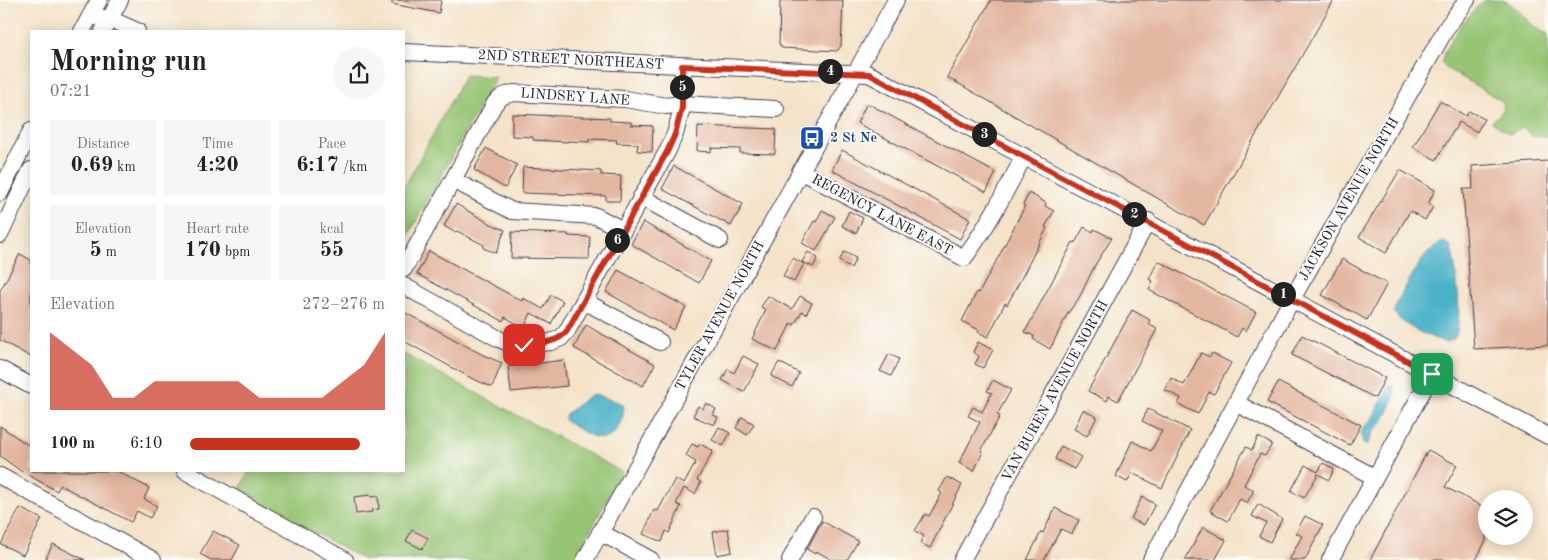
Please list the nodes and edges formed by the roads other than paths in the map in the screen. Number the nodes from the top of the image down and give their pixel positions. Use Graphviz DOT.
graph roads {
  1 [pos="99,0"];
  2 [pos="120,0"];
  3 [pos="896,0"];
  4 [pos="1467,0"];
  5 [pos="86,24"];
  6 [pos="104,27"];
  7 [pos="129,30"];
  8 [pos="405,52"];
  9 [pos="682,66"];
  10 [pos="855,73"];
  11 [pos="682,104"];
  12 [pos="776,109"];
  13 [pos="30,133"];
  14 [pos="1024,156"];
  15 [pos="30,172"];
  16 [pos="800,172"];
  17 [pos="453,180"];
  18 [pos="0,193"];
  19 [pos="641,197"];
  20 [pos="1148,221"];
  21 [pos="623,230"];
  22 [pos="0,235"];
  23 [pos="720,240"];
  24 [pos="405,267"];
  25 [pos="405,287"];
  26 [pos="1292,299"];
  27 [pos="584,301"];
  28 [pos="660,342"];
  29 [pos="0,369"];
  30 [pos="1432,374"];
  31 [pos="30,385"];
  32 [pos="1236,403"];
  33 [pos="1548,436"];
  34 [pos="187,472"];
  35 [pos="0,476"];
  36 [pos="1374,477"];
  37 [pos="813,517"];
  38 [pos="600,532"];
  39 [pos="153,560"];
  40 [pos="346,560"];
  41 [pos="585,560"];
  42 [pos="651,560"];
  43 [pos="790,560"];
  44 [pos="962,560"];
  45 [pos="1151,560"];
  46 [pos="1330,560"];
  1 -- 5 [label="street"];
  2 -- 6 [label="street"];
  3 -- 10 [label="street, TYLER AVENUE NORTH"];
  4 -- 26 [label="street, JACKSON AVENUE NORTH"];
  5 -- 6 [label="street"];
  6 -- 7 [label="street"];
  8 -- 9 [label="street, 2ND STREET NORTHEAST"];
  9 -- 10 [label="street, 2ND STREET NORTHEAST"];
  9 -- 11 [label="street"];
  10 -- 14 [label="street, 2ND STREET NORTHEAST"];
  10 -- 16 [label="street, TYLER AVENUE NORTH"];
  11 -- 12 [label="street, LINDSEY LANE"];
  11 -- 17 [label="street, LINDSEY LANE"];
  11 -- 19 [label="street"];
  13 -- 18 [label="street"];
  14 -- 16 [label="street, REGENCY LANE EAST"];
  14 -- 20 [label="street, 2ND STREET NORTHEAST"];
  15 -- 22 [label="street"];
  16 -- 38 [label="street, TYLER AVENUE NORTH"];
  17 -- 21 [label="street"];
  17 -- 24 [label="street"];
  19 -- 21 [label="street"];
  19 -- 23 [label="street"];
  20 -- 26 [label="street, 2ND STREET NORTHEAST"];
  20 -- 44 [label="street, VAN BUREN AVENUE NORTH"];
  21 -- 27 [label="street"];
  25 -- 27 [label="street"];
  26 -- 30 [label="street, 2ND STREET NORTHEAST"];
  26 -- 32 [label="street, JACKSON AVENUE NORTH"];
  27 -- 28 [label="street"];
  29 -- 31 [label="street"];
  30 -- 33 [label="street, 2ND STREET NORTHEAST"];
  30 -- 36 [label="street"];
  32 -- 36 [label="street"];
  32 -- 45 [label="street, JACKSON AVENUE NORTH"];
  34 -- 40 [label="street"];
  35 -- 39 [label="street"];
  36 -- 46 [label="street"];
  37 -- 43 [label="street"];
  38 -- 41 [label="street, TYLER AVENUE NORTH"];
  38 -- 42 [label="street"];
}
